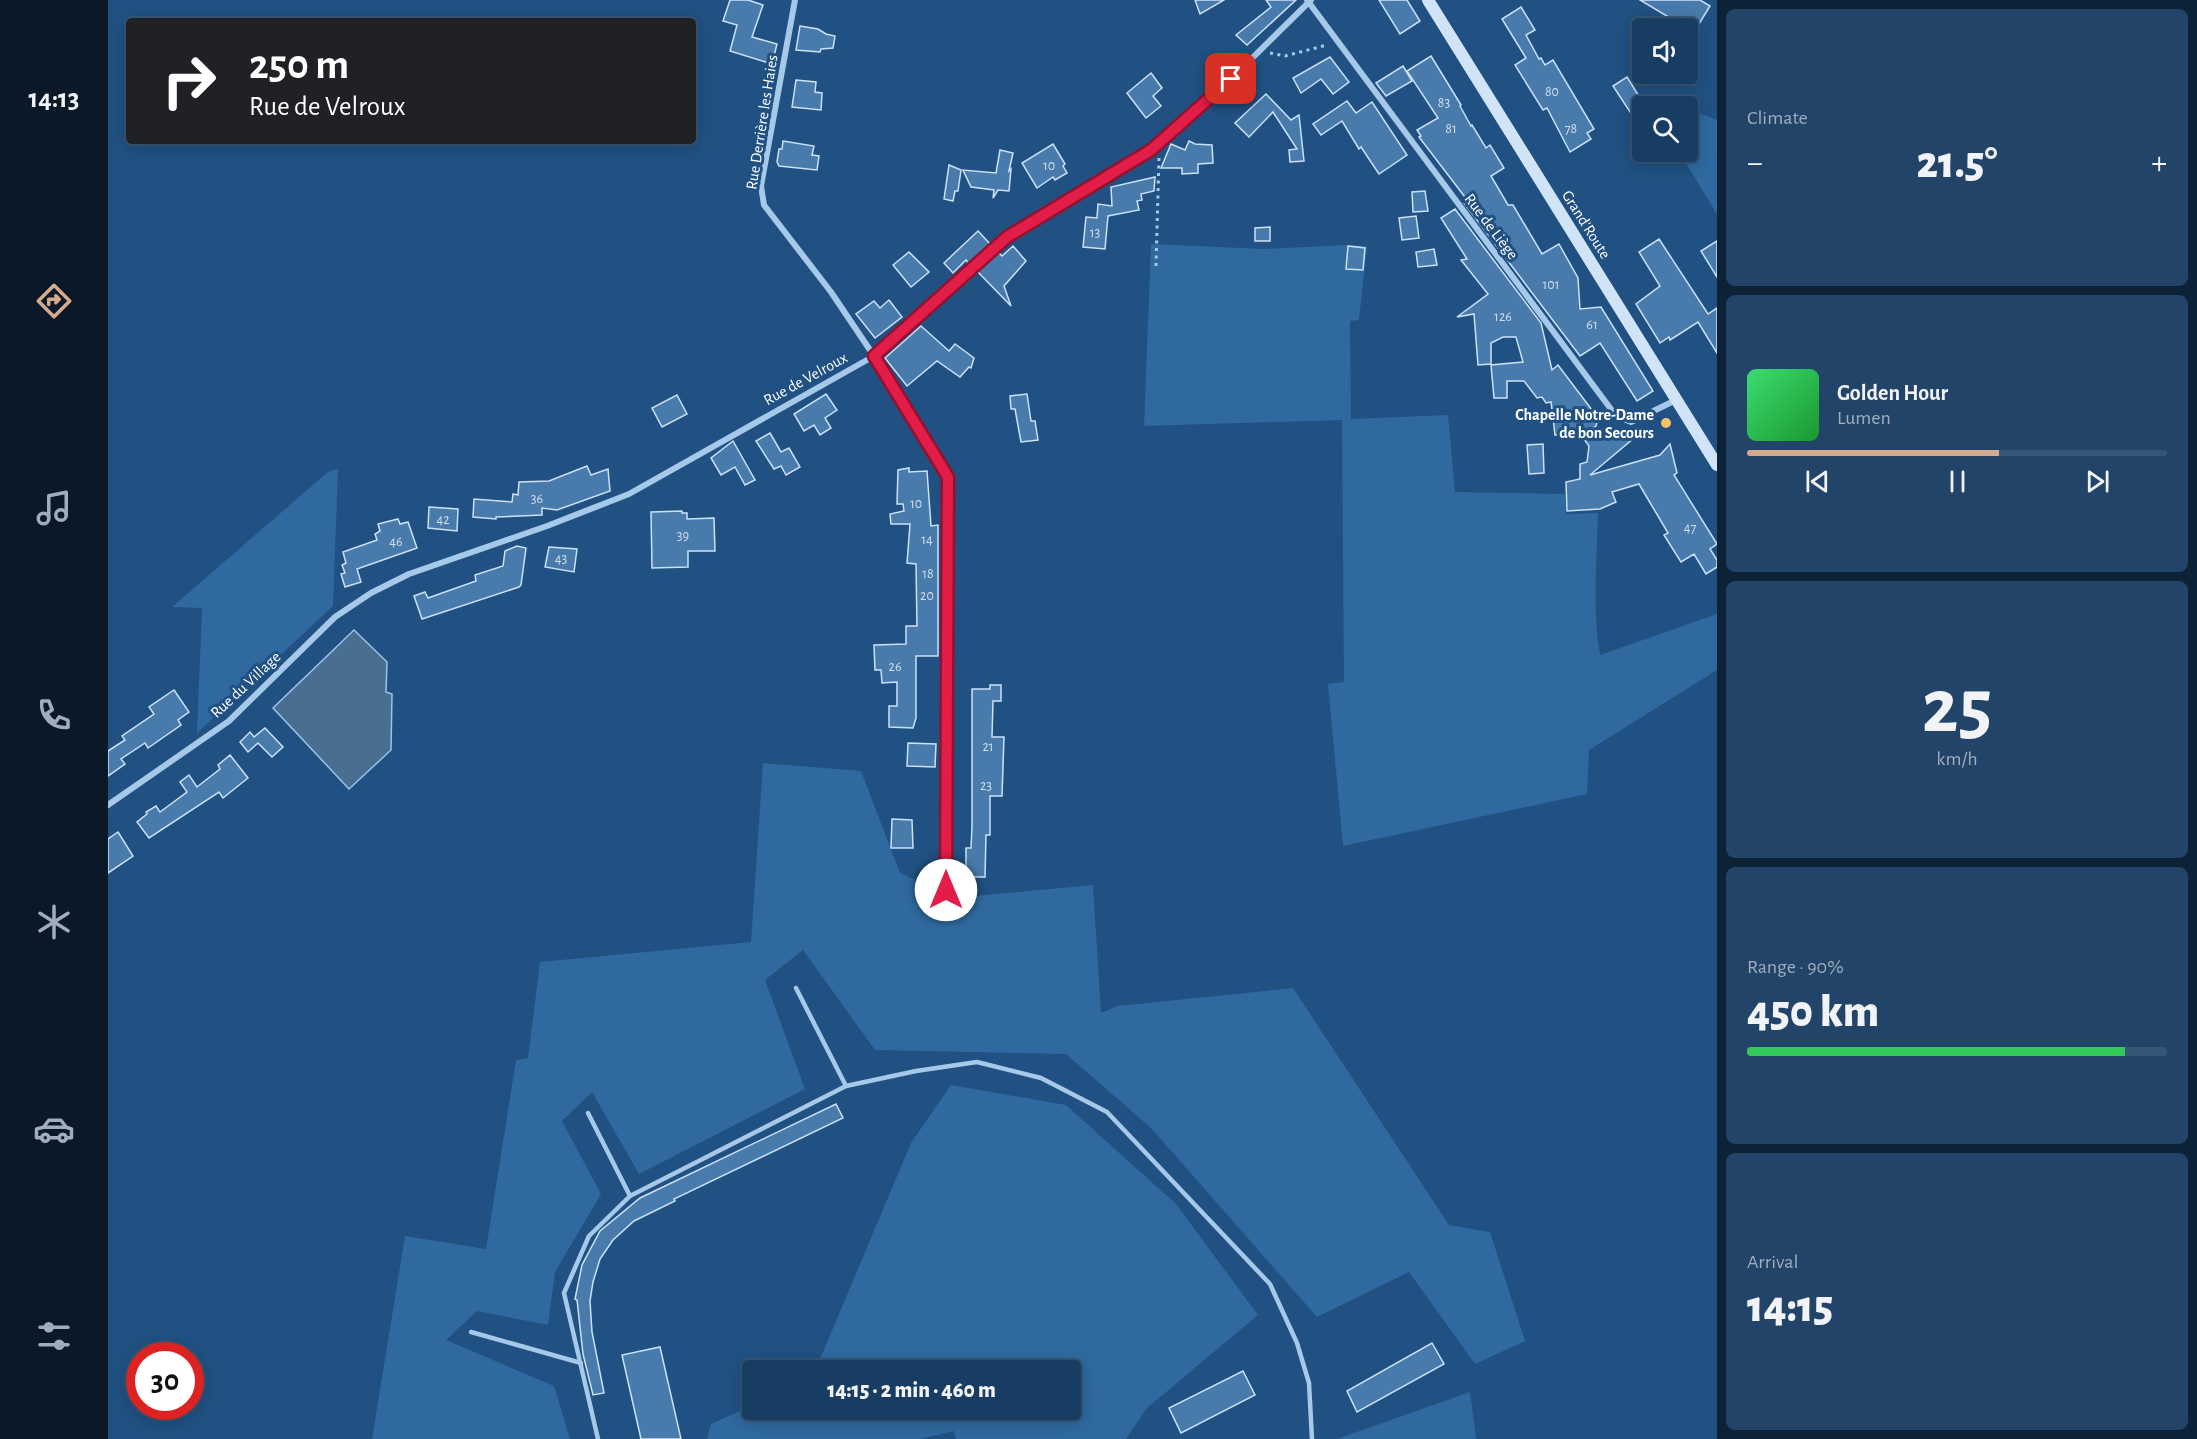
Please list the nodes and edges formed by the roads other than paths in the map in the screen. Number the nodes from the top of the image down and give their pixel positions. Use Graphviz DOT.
graph roads {
  1 [pos="795,0"];
  2 [pos="1309,0"];
  3 [pos="1428,0"];
  4 [pos="874,356"];
  5 [pos="1676,400"];
  6 [pos="1717,465"];
  7 [pos="335,617"];
  8 [pos="108,805"];
  9 [pos="946,890"];
  10 [pos="796,988"];
  11 [pos="846,1086"];
  12 [pos="588,1113"];
  13 [pos="630,1196"];
  14 [pos="471,1332"];
  15 [pos="581,1363"];
  16 [pos="598,1439"];
  17 [pos="1312,1439"];
  1 -- 4 [label="street, Rue Derrière les Haies"];
  2 -- 4 [label="street, Rue de Velroux"];
  2 -- 5 [label="street, Rue de Liège"];
  3 -- 5 [label="main road, Grand'Route"];
  4 -- 7 [label="street, Rue de Velroux"];
  4 -- 9 [label="street, Rue Derrière les Haies"];
  5 -- 6 [label="main road, Grand'Route"];
  7 -- 8 [label="street, Rue du Village"];
  10 -- 11 [label="lane"];
  11 -- 13 [label="lane"];
  11 -- 17 [label="lane"];
  12 -- 13 [label="lane"];
  13 -- 15 [label="lane"];
  14 -- 15 [label="lane"];
  15 -- 16 [label="lane"];
}
